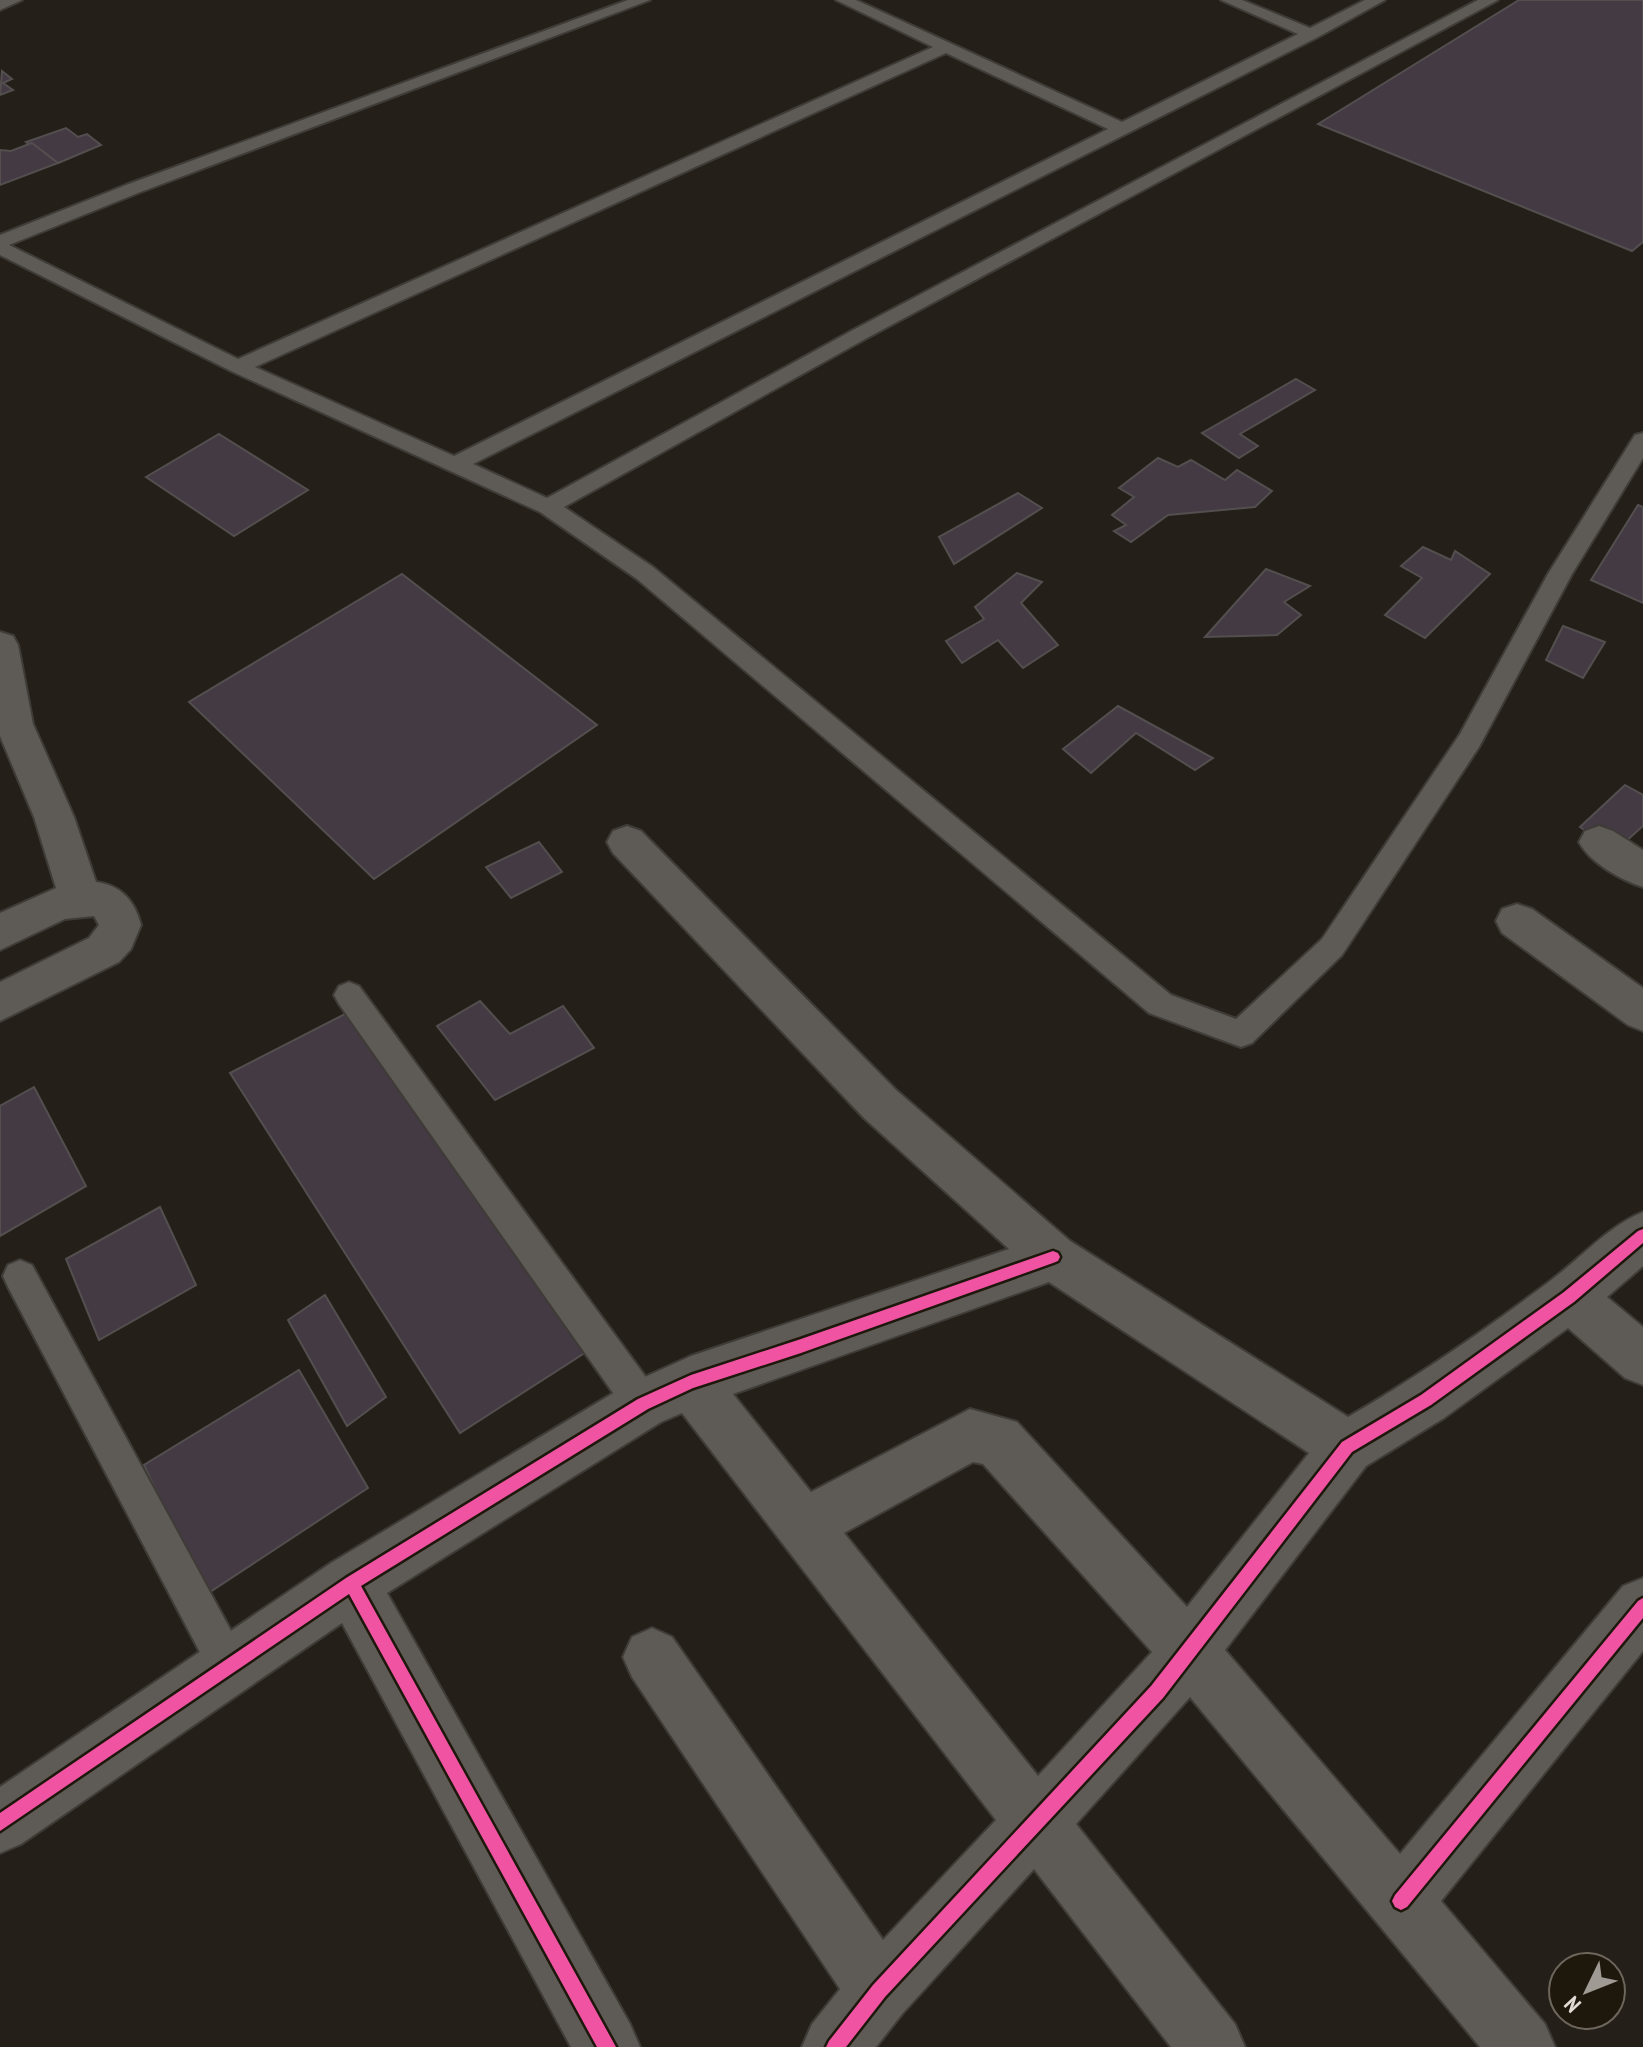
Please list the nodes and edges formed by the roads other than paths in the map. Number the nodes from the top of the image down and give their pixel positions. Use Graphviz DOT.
graph roads {
  1 [pos="14,0"];
  2 [pos="642,0"];
  3 [pos="844,0"];
  4 [pos="1229,0"];
  5 [pos="1377,0"];
  6 [pos="1490,0"];
  7 [pos="0,5"];
  8 [pos="1312,34"];
  9 [pos="946,47"];
  10 [pos="1123,129"];
  11 [pos="0,242"];
  12 [pos="0,248"];
  13 [pos="238,367"];
  14 [pos="1643,440"];
  15 [pos="454,465"];
  16 [pos="548,507"];
  17 [pos="0,645"];
  18 [pos="627,842"];
  19 [pos="1599,842"];
  20 [pos="1643,871"];
  21 [pos="80,898"];
  22 [pos="1517,921"];
  23 [pos="0,933"];
  24 [pos="349,995"];
  25 [pos="0,1003"];
  26 [pos="1643,1012"];
  27 [pos="1643,1235"];
  28 [pos="1053,1257"];
  29 [pos="20,1276"];
  30 [pos="1569,1297"];
  31 [pos="1643,1360"];
  32 [pos="667,1393"];
  33 [pos="1347,1447"];
  34 [pos="804,1525"];
  35 [pos="351,1583"];
  36 [pos="1643,1606"];
  37 [pos="1189,1651"];
  38 [pos="652,1657"];
  39 [pos="228,1665"];
  40 [pos="0,1823"];
  41 [pos="1038,1823"];
  42 [pos="1401,1901"];
  43 [pos="879,1991"];
  44 [pos="607,2047"];
  45 [pos="835,2047"];
  46 [pos="1212,2047"];
  47 [pos="1522,2047"];
  1 -- 7 [label="lane"];
  2 -- 11 [label="lane"];
  3 -- 9 [label="lane"];
  4 -- 8 [label="lane"];
  5 -- 8 [label="lane"];
  6 -- 16 [label="lane"];
  8 -- 10 [label="lane"];
  9 -- 10 [label="lane"];
  9 -- 13 [label="lane"];
  10 -- 15 [label="lane"];
  12 -- 13 [label="lane"];
  13 -- 15 [label="lane"];
  14 -- 16 [label="lane"];
  15 -- 16 [label="lane"];
  17 -- 21 [label="street"];
  18 -- 28 [label="street"];
  19 -- 20 [label="street"];
  21 -- 23 [label="street"];
  21 -- 25 [label="street"];
  22 -- 26 [label="street"];
  24 -- 32 [label="lane"];
  27 -- 30 [label="street"];
  28 -- 32 [label="street"];
  28 -- 33 [label="street"];
  29 -- 39 [label="lane"];
  30 -- 31 [label="street"];
  30 -- 33 [label="street"];
  32 -- 34 [label="street"];
  32 -- 35 [label="street"];
  33 -- 37 [label="street"];
  34 -- 37 [label="street"];
  34 -- 41 [label="street"];
  35 -- 39 [label="street"];
  35 -- 44 [label="street"];
  36 -- 42 [label="street"];
  37 -- 41 [label="street"];
  37 -- 42 [label="street"];
  38 -- 43 [label="street"];
  39 -- 40 [label="street"];
  41 -- 43 [label="street"];
  41 -- 46 [label="street"];
  42 -- 47 [label="street"];
  43 -- 45 [label="street"];
}
